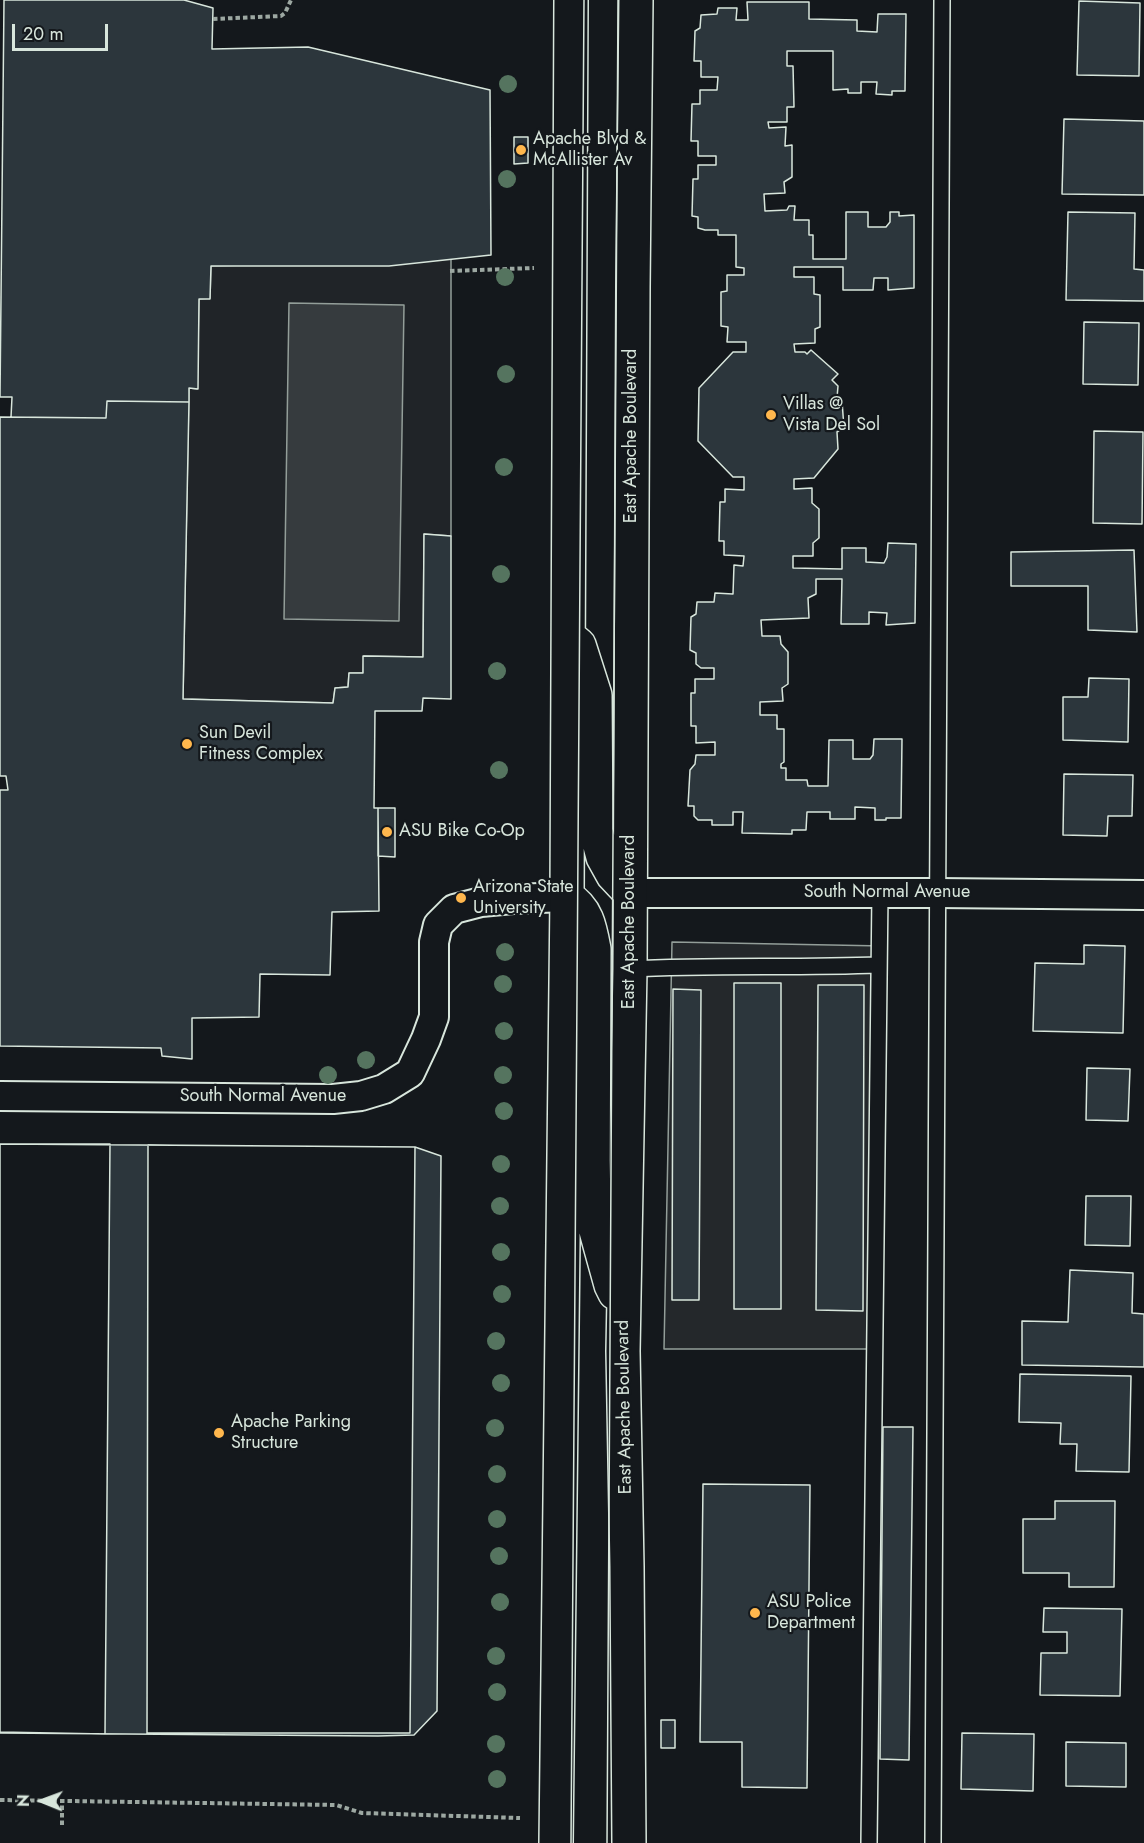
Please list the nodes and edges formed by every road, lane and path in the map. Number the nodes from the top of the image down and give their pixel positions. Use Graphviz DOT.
graph roads {
  1 [pos="291,0"];
  2 [pos="571,0"];
  3 [pos="636,0"];
  4 [pos="942,0"];
  5 [pos="213,19"];
  6 [pos="534,268"];
  7 [pos="450,271"];
  8 [pos="567,633"];
  9 [pos="630,893"];
  10 [pos="880,893"];
  11 [pos="938,893"];
  12 [pos="1144,895"];
  13 [pos="567,897"];
  14 [pos="879,965"];
  15 [pos="630,969"];
  16 [pos="0,1096"];
  17 [pos="624,1310"];
  18 [pos="0,1800"];
  19 [pos="62,1802"];
  20 [pos="520,1818"];
  21 [pos="62,1825"];
  22 [pos="556,1843"];
  23 [pos="630,1843"];
  24 [pos="869,1843"];
  25 [pos="933,1843"];
  1 -- 5 [label="path"];
  2 -- 8 [label="main road"];
  3 -- 9 [label="main road, East Apache Boulevard"];
  4 -- 11 [label="lane"];
  6 -- 7 [label="path"];
  8 -- 9 [label="main road"];
  8 -- 13 [label="main road"];
  9 -- 10 [label="street, South Normal Avenue"];
  9 -- 15 [label="main road, East Apache Boulevard"];
  10 -- 11 [label="street, South Normal Avenue"];
  10 -- 14 [label="lane"];
  11 -- 12 [label="street, South Normal Avenue"];
  11 -- 25 [label="lane"];
  13 -- 16 [label="street, South Normal Avenue"];
  13 -- 17 [label="main road"];
  13 -- 22 [label="main road"];
  14 -- 15 [label="lane"];
  14 -- 24 [label="lane"];
  15 -- 17 [label="main road, East Apache Boulevard"];
  17 -- 23 [label="main road, East Apache Boulevard"];
  18 -- 19 [label="path"];
  19 -- 20 [label="path"];
  19 -- 21 [label="path"];
}
